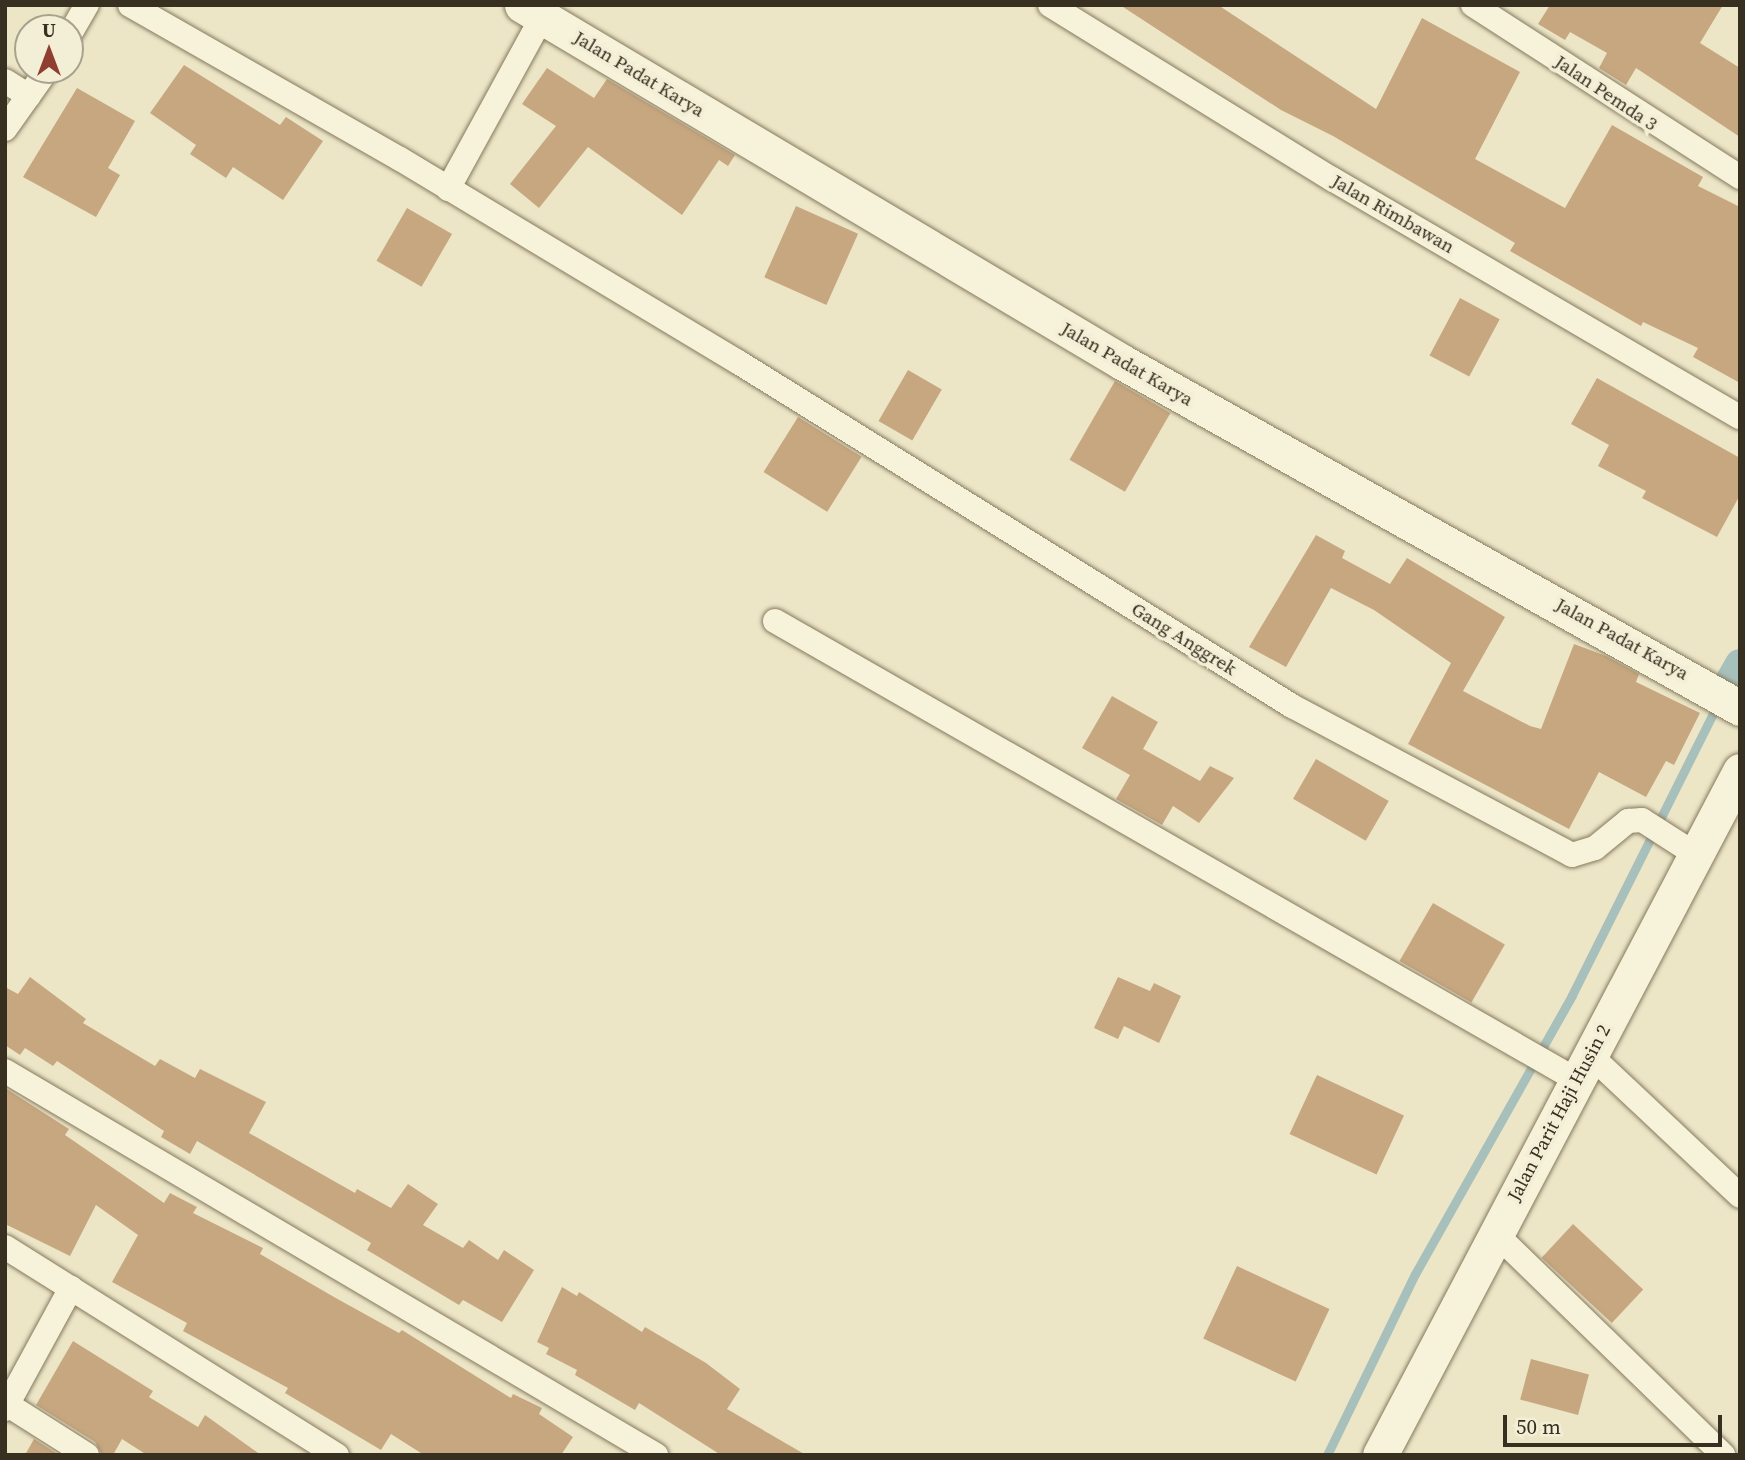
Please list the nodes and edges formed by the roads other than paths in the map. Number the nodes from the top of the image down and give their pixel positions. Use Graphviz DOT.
graph roads {
  1 [pos="130,5"];
  2 [pos="1050,5"];
  3 [pos="1473,5"];
  4 [pos="532,11"];
  5 [pos="5,81"];
  6 [pos="37,84"];
  7 [pos="29,96"];
  8 [pos="5,129"];
  9 [pos="1740,177"];
  10 [pos="448,189"];
  11 [pos="1740,417"];
  12 [pos="775,621"];
  13 [pos="1740,708"];
  14 [pos="1740,771"];
  15 [pos="1691,851"];
  16 [pos="1572,1066"];
  17 [pos="5,1071"];
  18 [pos="1740,1196"];
  19 [pos="1496,1234"];
  20 [pos="5,1247"];
  21 [pos="71,1288"];
  22 [pos="6,1406"];
  23 [pos="326,1452"];
  24 [pos="87,1455"];
  25 [pos="656,1455"];
  26 [pos="1380,1455"];
  27 [pos="1723,1455"];
  1 -- 10 [label="street, Gang Anggrek"];
  2 -- 11 [label="street, Jalan Rimbawan"];
  3 -- 9 [label="street, Jalan Pemda 3"];
  4 -- 10 [label="street"];
  4 -- 13 [label="street, Jalan Padat Karya"];
  5 -- 7 [label="street"];
  6 -- 7 [label="street"];
  7 -- 8 [label="street"];
  10 -- 15 [label="street, Gang Anggrek"];
  12 -- 16 [label="street"];
  14 -- 15 [label="street, Jalan Parit Haji Husin 2"];
  15 -- 16 [label="street, Jalan Parit Haji Husin 2"];
  16 -- 18 [label="street"];
  16 -- 19 [label="street, Jalan Parit Haji Husin 2"];
  17 -- 25 [label="street"];
  19 -- 26 [label="street, Jalan Parit Haji Husin 2"];
  19 -- 27 [label="street"];
  20 -- 21 [label="street"];
  21 -- 22 [label="street"];
  21 -- 23 [label="street"];
  22 -- 24 [label="street"];
}
